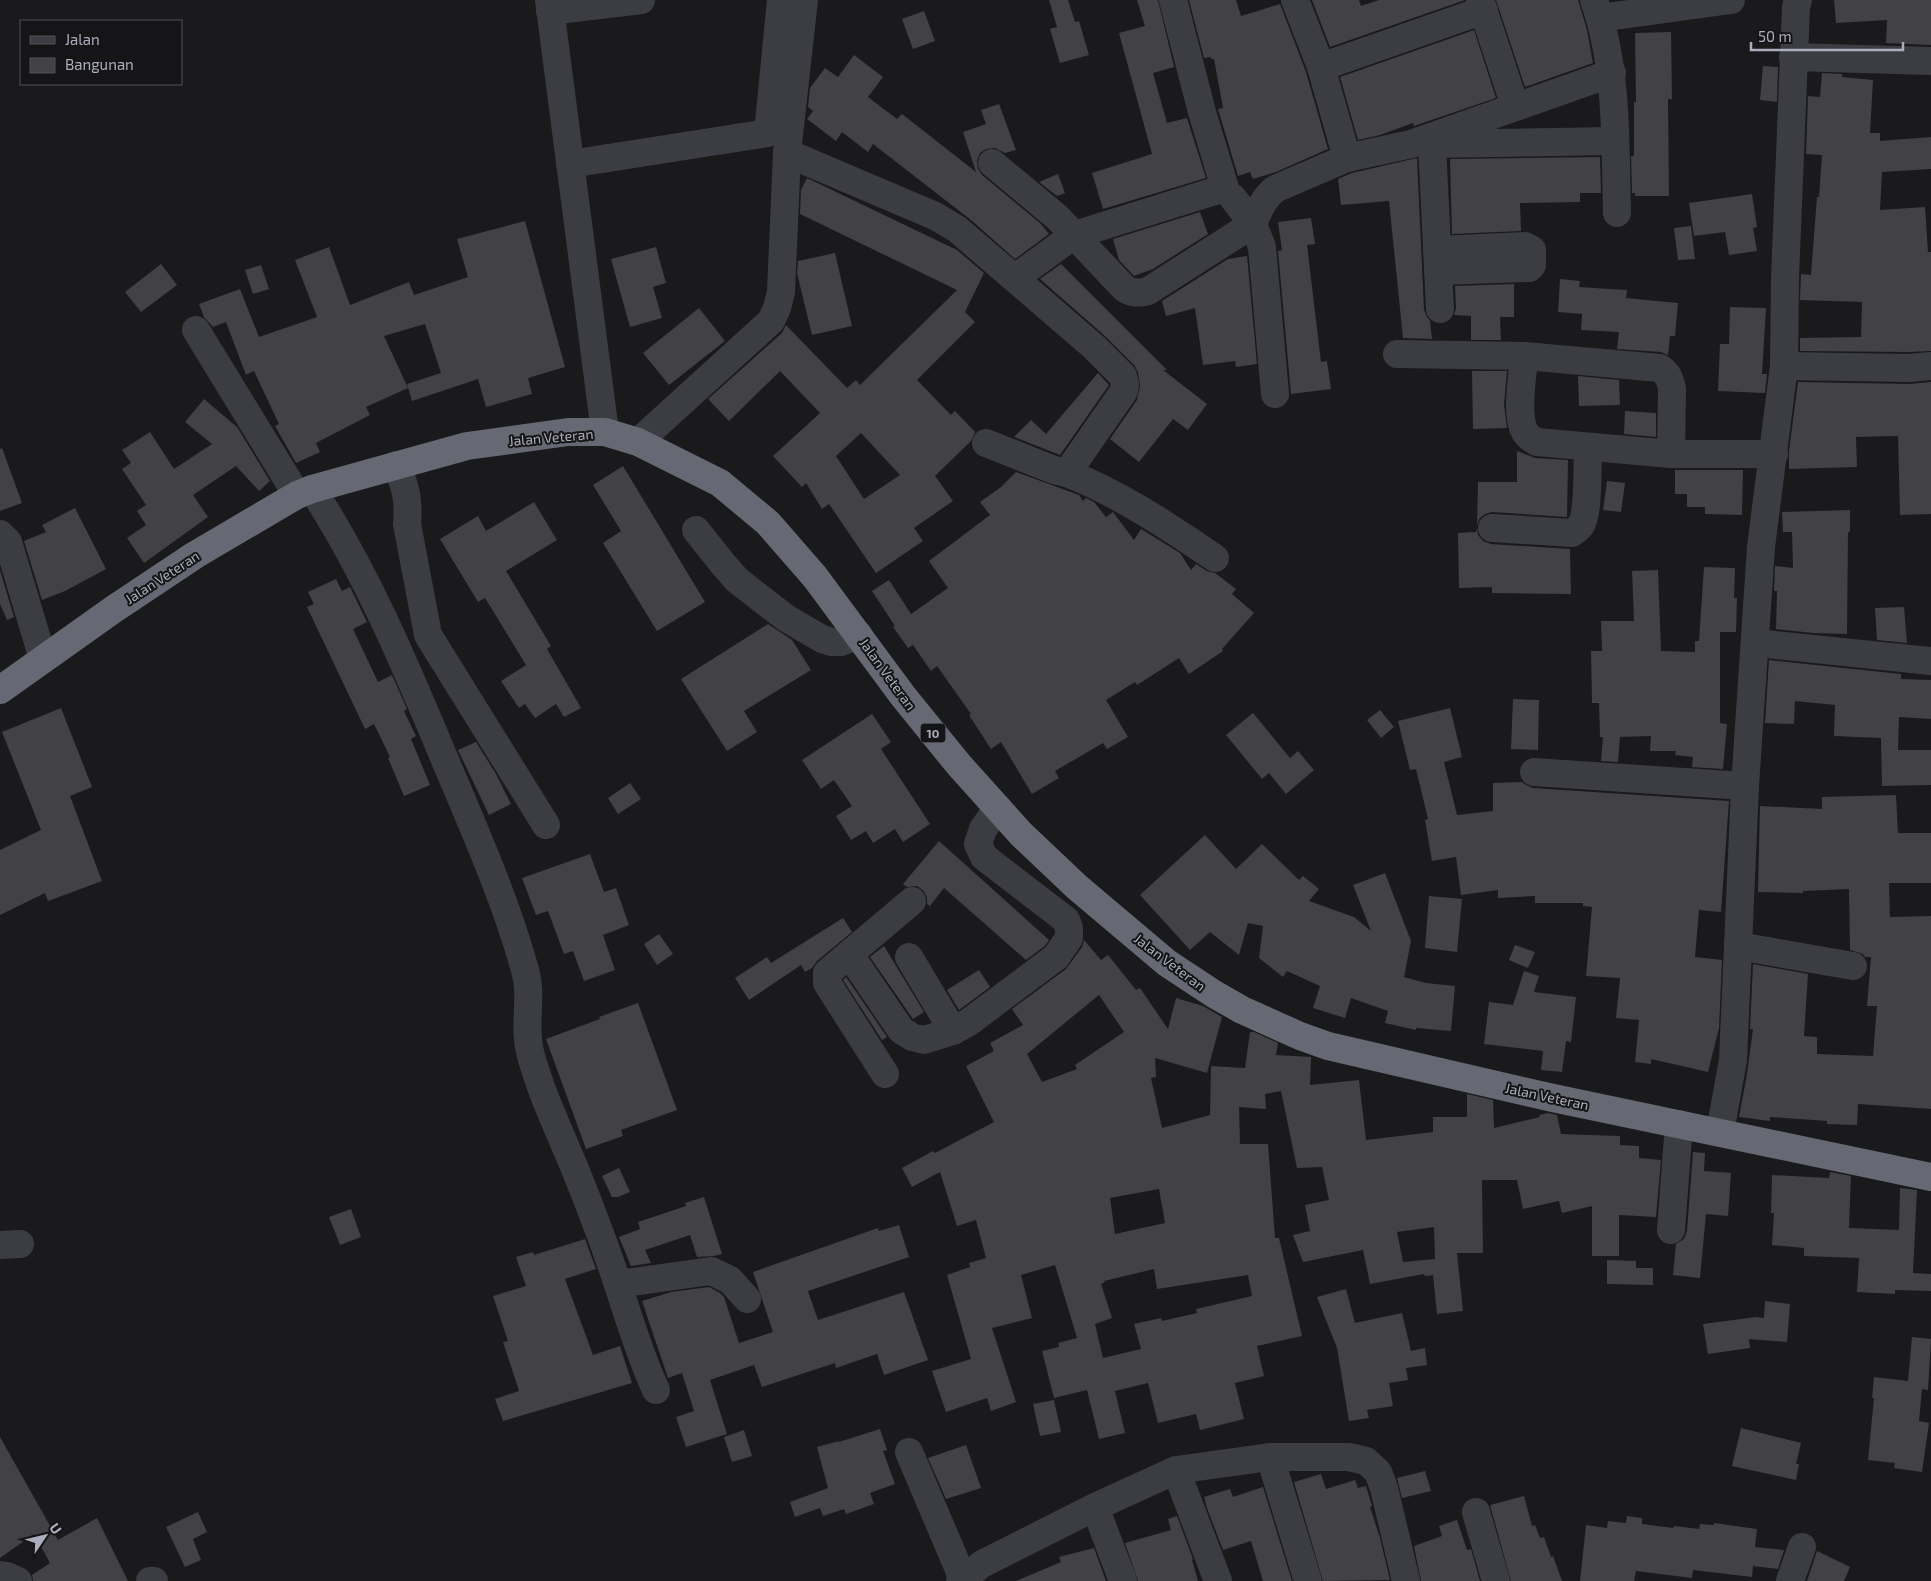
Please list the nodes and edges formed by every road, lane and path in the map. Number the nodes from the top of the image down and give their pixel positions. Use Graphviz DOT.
graph roads {
  1 [pos="640,0"];
  2 [pos="781,0"];
  3 [pos="804,0"];
  4 [pos="1173,0"];
  5 [pos="1295,0"];
  6 [pos="1731,0"];
  7 [pos="1791,2"];
  8 [pos="1482,5"];
  9 [pos="550,6"];
  10 [pos="1597,9"];
  11 [pos="1793,57"];
  12 [pos="1931,61"];
  13 [pos="1321,67"];
  14 [pos="1612,73"];
  15 [pos="1515,106"];
  16 [pos="1615,141"];
  17 [pos="1422,144"];
  18 [pos="787,153"];
  19 [pos="1347,158"];
  20 [pos="992,163"];
  21 [pos="570,164"];
  22 [pos="1233,198"];
  23 [pos="1618,213"];
  24 [pos="1253,224"];
  25 [pos="1074,236"];
  26 [pos="1015,278"];
  27 [pos="1440,309"];
  28 [pos="196,330"];
  29 [pos="1397,354"];
  30 [pos="1524,356"];
  31 [pos="1784,366"];
  32 [pos="1931,366"];
  33 [pos="1275,394"];
  34 [pos="605,432"];
  35 [pos="638,442"];
  36 [pos="986,443"];
  37 [pos="1588,448"];
  38 [pos="1671,454"];
  39 [pos="1774,454"];
  40 [pos="396,465"];
  41 [pos="1067,473"];
  42 [pos="304,492"];
  43 [pos="1492,528"];
  44 [pos="696,530"];
  45 [pos="0,534"];
  46 [pos="1215,558"];
  47 [pos="859,635"];
  48 [pos="1756,643"];
  49 [pos="43,659"];
  50 [pos="1931,662"];
  51 [pos="0,690"];
  52 [pos="1534,772"];
  53 [pos="1745,786"];
  54 [pos="998,808"];
  55 [pos="546,825"];
  56 [pos="912,901"];
  57 [pos="1738,946"];
  58 [pos="850,955"];
  59 [pos="909,957"];
  60 [pos="1852,966"];
  61 [pos="953,1031"];
  62 [pos="885,1074"];
  63 [pos="1680,1124"];
  64 [pos="1720,1132"];
  65 [pos="1931,1177"];
  66 [pos="1671,1230"];
  67 [pos="618,1284"];
  68 [pos="748,1299"];
  69 [pos="656,1390"];
  70 [pos="909,1452"];
  71 [pos="1270,1457"];
  72 [pos="1176,1470"];
  73 [pos="1095,1507"];
  74 [pos="1476,1512"];
  75 [pos="1802,1548"];
  76 [pos="0,1576"];
  77 [pos="961,1580"];
  78 [pos="18,1581"];
  79 [pos="1123,1581"];
  80 [pos="1218,1581"];
  81 [pos="1308,1581"];
  82 [pos="1406,1581"];
  83 [pos="1496,1581"];
  84 [pos="1790,1581"];
  1 -- 9 [label="street"];
  2 -- 21 [label="street"];
  3 -- 18 [label="street"];
  4 -- 25 [label="street"];
  5 -- 13 [label="street"];
  6 -- 10 [label="street"];
  7 -- 11 [label="street"];
  8 -- 13 [label="street"];
  8 -- 15 [label="street"];
  9 -- 21 [label="street"];
  10 -- 14 [label="street"];
  11 -- 12 [label="street"];
  11 -- 31 [label="street"];
  13 -- 19 [label="street"];
  14 -- 15 [label="street"];
  14 -- 16 [label="street"];
  15 -- 17 [label="street"];
  16 -- 17 [label="street"];
  16 -- 23 [label="street"];
  17 -- 19 [label="street"];
  17 -- 27 [label="street"];
  18 -- 26 [label="street"];
  18 -- 35 [label="street"];
  19 -- 24 [label="street"];
  20 -- 25 [label="street"];
  21 -- 34 [label="street"];
  22 -- 24 [label="street"];
  24 -- 25 [label="street"];
  24 -- 33 [label="street"];
  25 -- 26 [label="street"];
  26 -- 41 [label="street"];
  28 -- 42 [label="street"];
  29 -- 30 [label="street"];
  30 -- 37 [label="street"];
  30 -- 38 [label="street"];
  31 -- 32 [label="street"];
  31 -- 39 [label="street"];
  34 -- 35 [label="highway, Jalan Veteran / 10"];
  34 -- 40 [label="highway, Jalan Veteran / 10"];
  35 -- 47 [label="highway, Jalan Veteran / 10"];
  36 -- 41 [label="street"];
  37 -- 38 [label="street"];
  37 -- 43 [label="street"];
  38 -- 39 [label="street"];
  39 -- 48 [label="street"];
  40 -- 42 [label="highway, Jalan Veteran / 10"];
  40 -- 55 [label="street"];
  41 -- 46 [label="street"];
  42 -- 49 [label="highway, Jalan Veteran / 10"];
  42 -- 67 [label="street"];
  44 -- 47 [label="street"];
  45 -- 49 [label="street"];
  47 -- 54 [label="highway, Jalan Veteran / 10"];
  48 -- 50 [label="street"];
  48 -- 53 [label="street"];
  49 -- 51 [label="highway, Jalan Veteran / 10"];
  52 -- 53 [label="street"];
  53 -- 57 [label="street"];
  54 -- 61 [label="street"];
  54 -- 63 [label="highway, Jalan Veteran / 10"];
  56 -- 58 [label="street"];
  57 -- 60 [label="street"];
  57 -- 64 [label="street"];
  58 -- 61 [label="street"];
  58 -- 62 [label="street"];
  59 -- 61 [label="street"];
  63 -- 64 [label="highway, Jalan Veteran / 10"];
  63 -- 66 [label="street"];
  64 -- 65 [label="highway, Jalan Veteran / 10"];
  67 -- 68 [label="street"];
  67 -- 69 [label="street"];
  70 -- 77 [label="street"];
  71 -- 72 [label="street"];
  71 -- 81 [label="street"];
  71 -- 82 [label="street"];
  72 -- 73 [label="street"];
  72 -- 80 [label="street"];
  73 -- 77 [label="street"];
  73 -- 79 [label="street"];
  74 -- 83 [label="street"];
  75 -- 84 [label="street"];
  76 -- 78 [label="street"];
}
